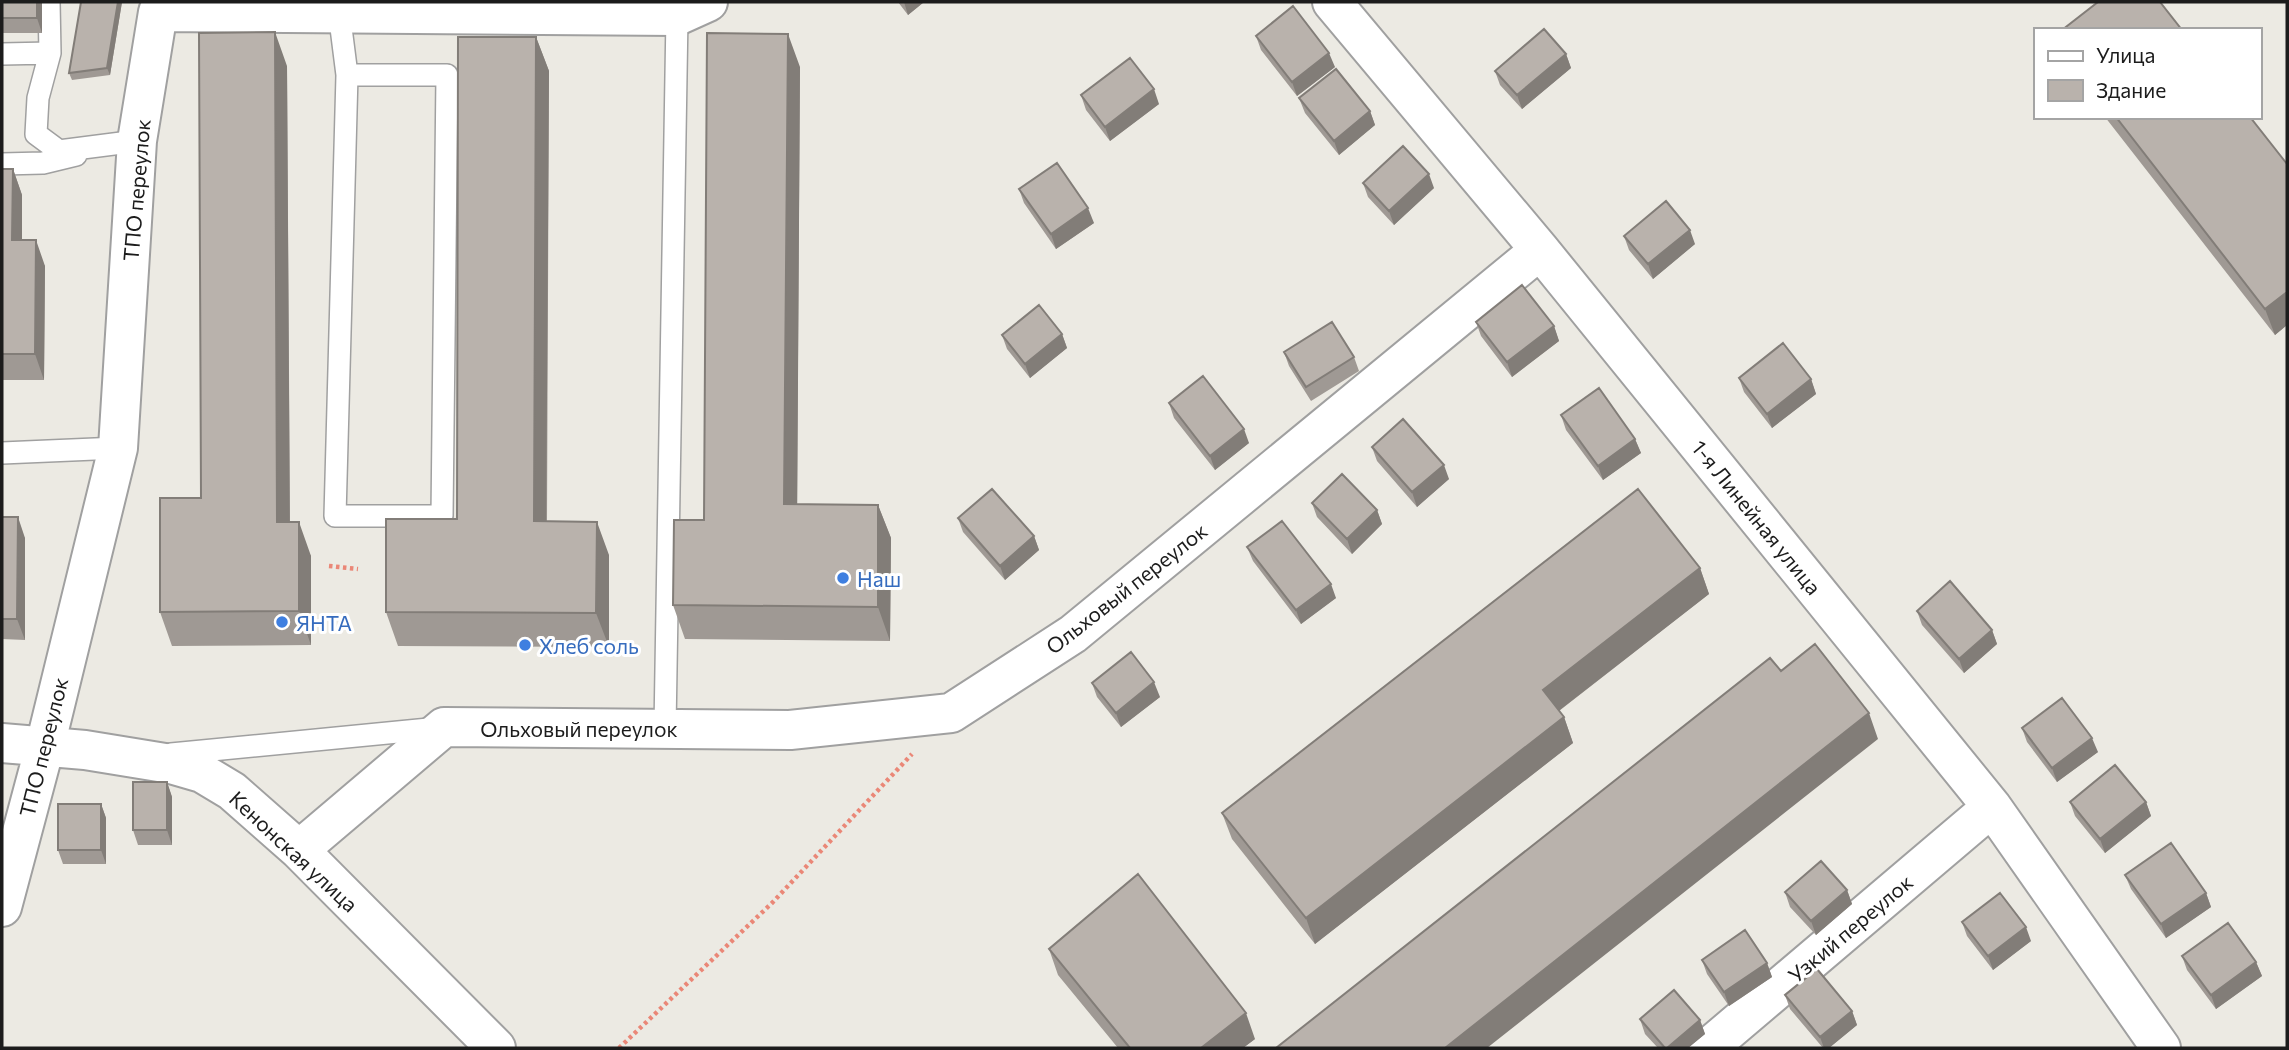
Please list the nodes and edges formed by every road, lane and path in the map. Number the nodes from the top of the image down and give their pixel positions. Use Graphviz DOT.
graph roads {
  1 [pos="49,2"];
  2 [pos="1332,2"];
  3 [pos="160,7"];
  4 [pos="337,7"];
  5 [pos="692,9"];
  6 [pos="50,53"];
  7 [pos="2,54"];
  8 [pos="347,75"];
  9 [pos="137,141"];
  10 [pos="2,164"];
  11 [pos="1540,250"];
  12 [pos="118,448"];
  13 [pos="2,453"];
  14 [pos="329,566"];
  15 [pos="358,569"];
  16 [pos="951,713"];
  17 [pos="444,727"];
  18 [pos="666,728"];
  19 [pos="2,743"];
  20 [pos="44,746"];
  21 [pos="138,757"];
  22 [pos="1992,807"];
  23 [pos="299,850"];
  24 [pos="2,907"];
  25 [pos="496,1048"];
  26 [pos="619,1048"];
  27 [pos="1708,1048"];
  28 [pos="2161,1048"];
  1 -- 6 [label="lane"];
  2 -- 11 [label="street, 1-я Линейная улица"];
  3 -- 4 [label="street, ТПО переулок"];
  3 -- 9 [label="street, ТПО переулок"];
  4 -- 5 [label="street, ТПО переулок"];
  4 -- 8 [label="lane"];
  5 -- 18 [label="lane"];
  6 -- 7 [label="lane"];
  6 -- 9 [label="lane"];
  8 -- 8 [label="lane"];
  9 -- 10 [label="lane"];
  9 -- 12 [label="street, ТПО переулок"];
  11 -- 16 [label="street, Ольховый переулок"];
  11 -- 22 [label="street, 1-я Линейная улица"];
  12 -- 13 [label="lane"];
  12 -- 20 [label="street, ТПО переулок"];
  14 -- 15 [label="path"];
  16 -- 18 [label="street, Ольховый переулок"];
  16 -- 26 [label="path"];
  17 -- 18 [label="street, Ольховый переулок"];
  17 -- 21 [label="lane"];
  17 -- 23 [label="street"];
  19 -- 20 [label="street, Кенонская улица"];
  20 -- 21 [label="street, Кенонская улица"];
  20 -- 24 [label="street, ТПО переулок"];
  21 -- 23 [label="street, Кенонская улица"];
  22 -- 27 [label="street, Узкий переулок"];
  22 -- 28 [label="street, 1-я Линейная улица"];
  23 -- 25 [label="street, Кенонская улица"];
}
